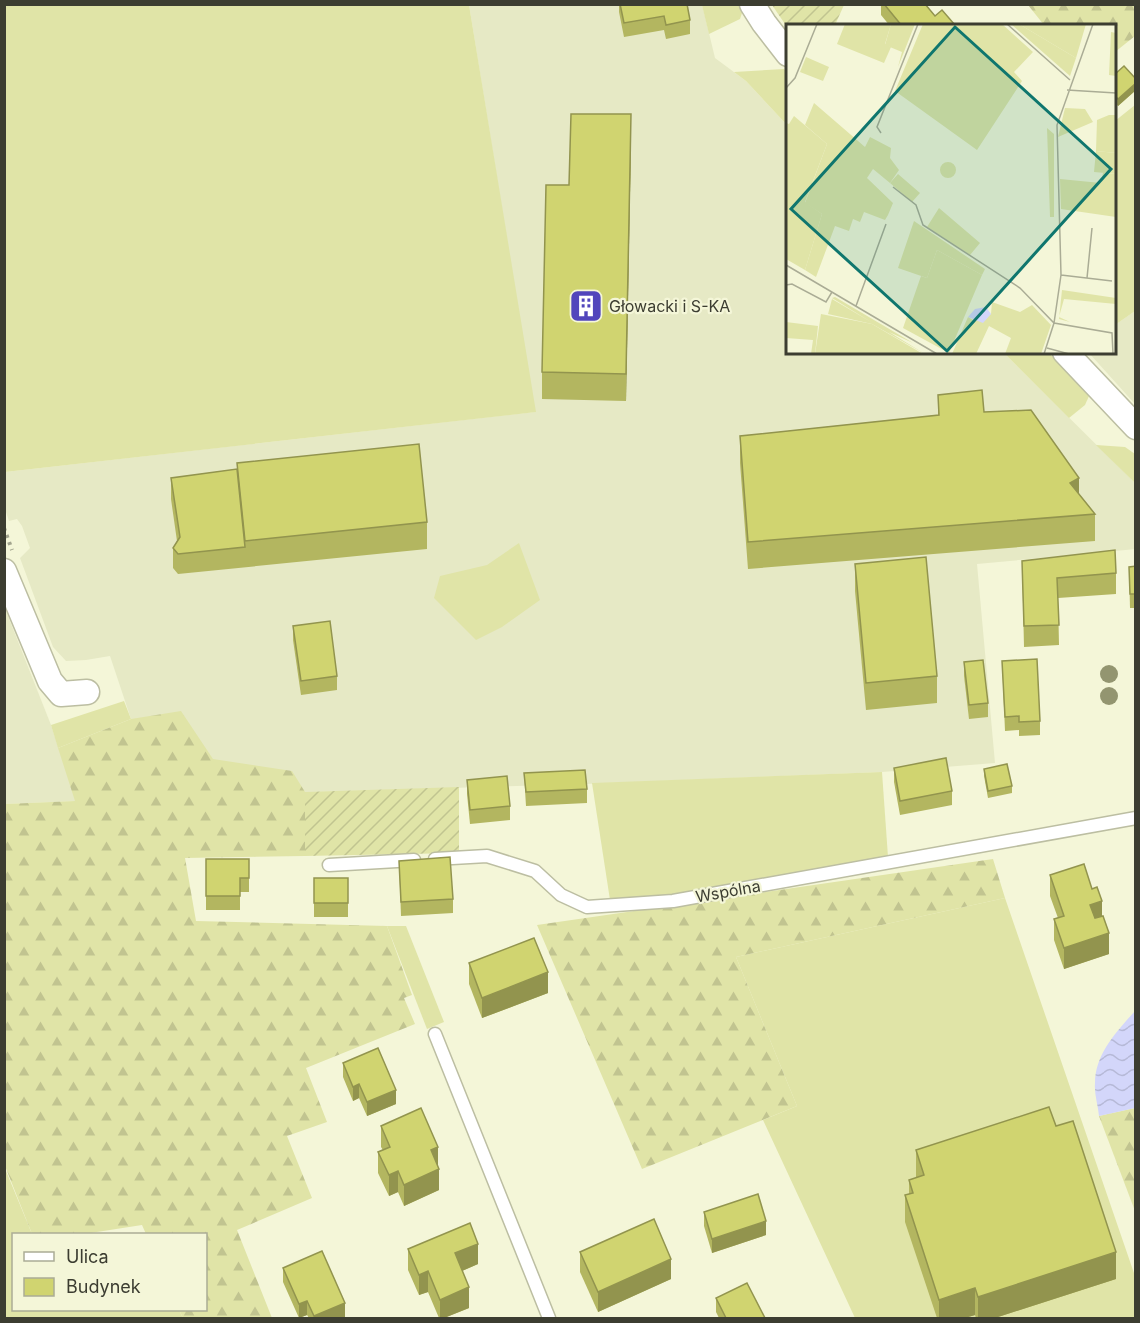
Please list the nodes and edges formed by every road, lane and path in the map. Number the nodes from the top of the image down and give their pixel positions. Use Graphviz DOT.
graph roads {
  1 [pos="752,4"];
  2 [pos="786,51"];
  3 [pos="1067,354"];
  4 [pos="1136,427"];
  5 [pos="4,571"];
  6 [pos="87,692"];
  7 [pos="1136,818"];
  8 [pos="329,865"];
  9 [pos="435,1034"];
  10 [pos="549,1318"];
  1 -- 2 [label="street"];
  3 -- 4 [label="street"];
  5 -- 6 [label="street"];
  7 -- 8 [label="lane, Wspólna"];
  9 -- 10 [label="lane"];
}
